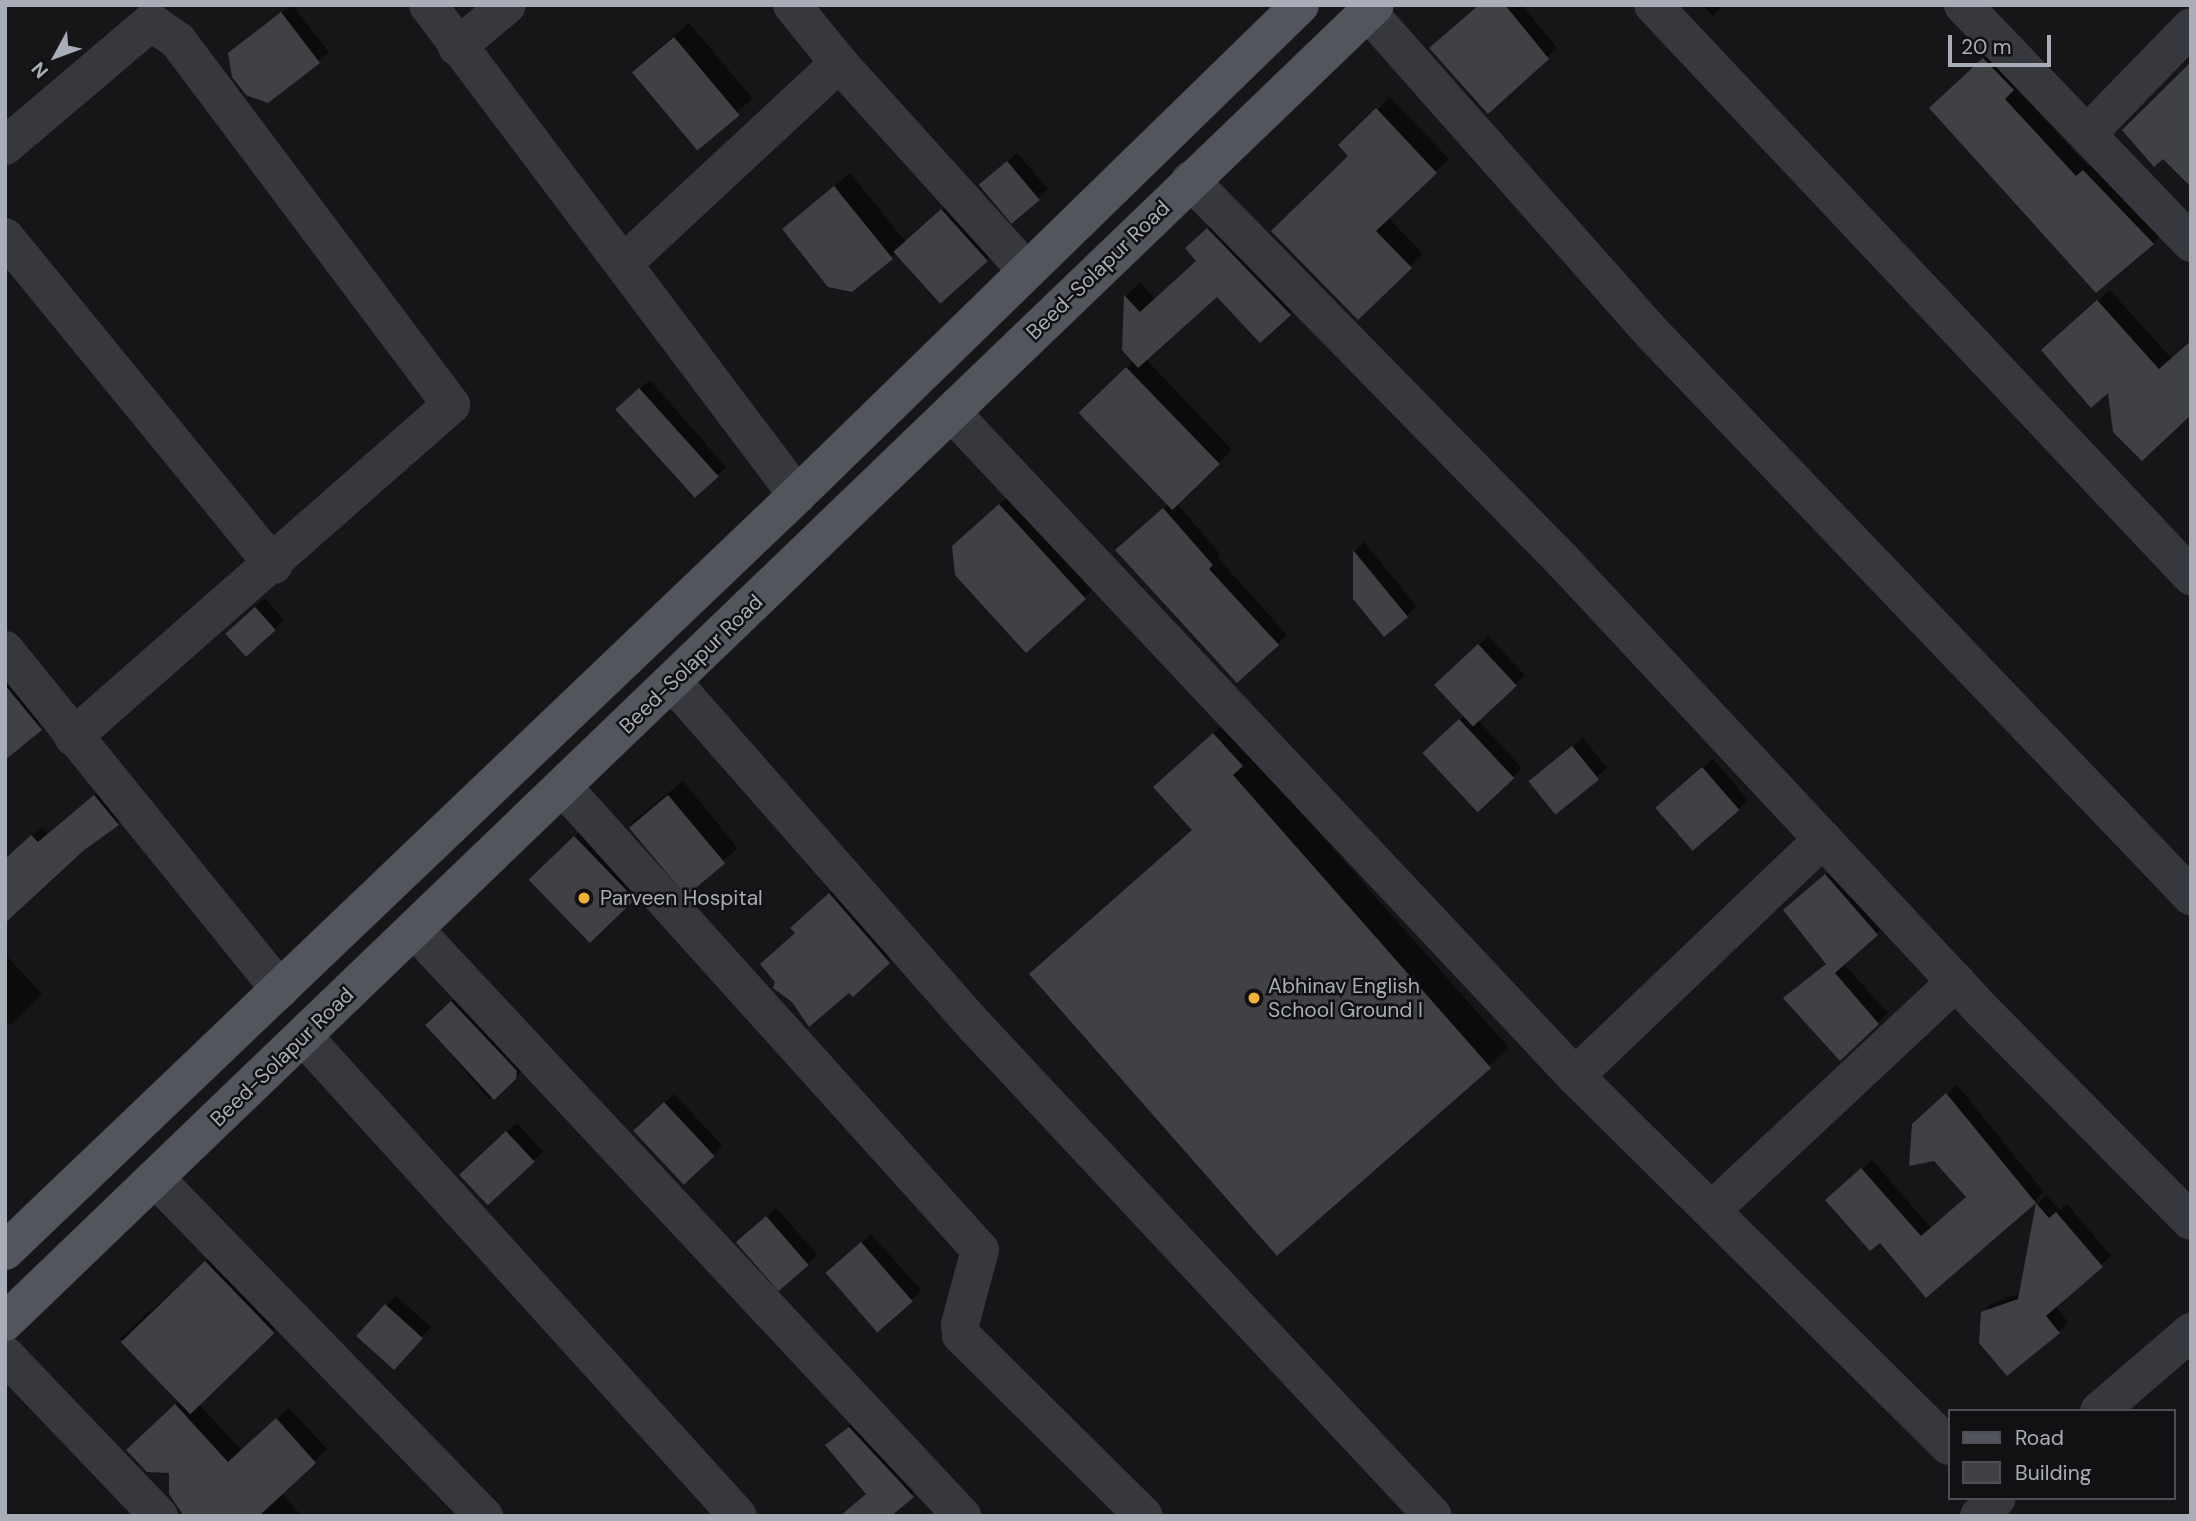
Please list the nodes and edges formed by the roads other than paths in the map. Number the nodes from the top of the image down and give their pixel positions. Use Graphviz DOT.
graph roads {
  1 [pos="428,5"];
  2 [pos="507,5"];
  3 [pos="792,5"];
  4 [pos="1300,5"];
  5 [pos="1653,5"];
  6 [pos="1962,5"];
  7 [pos="1371,8"];
  8 [pos="2191,27"];
  9 [pos="457,47"];
  10 [pos="839,63"];
  11 [pos="2087,134"];
  12 [pos="5,146"];
  13 [pos="1190,180"];
  14 [pos="5,237"];
  15 [pos="2191,243"];
  16 [pos="624,263"];
  17 [pos="1026,270"];
  18 [pos="952,413"];
  19 [pos="797,495"];
  20 [pos="273,565"];
  21 [pos="2191,576"];
  22 [pos="5,650"];
  23 [pos="669,685"];
  24 [pos="73,737"];
  25 [pos="563,787"];
  26 [pos="1823,839"];
  27 [pos="2191,896"];
  28 [pos="415,930"];
  29 [pos="1956,982"];
  30 [pos="280,989"];
  31 [pos="304,1037"];
  32 [pos="1575,1076"];
  33 [pos="156,1178"];
  34 [pos="1713,1209"];
  35 [pos="2191,1221"];
  36 [pos="5,1251"];
  37 [pos="5,1322"];
  38 [pos="2191,1332"];
  39 [pos="5,1355"];
  40 [pos="2101,1409"];
  41 [pos="1948,1445"];
  42 [pos="1995,1500"];
  43 [pos="159,1516"];
  44 [pos="484,1516"];
  45 [pos="738,1516"];
  46 [pos="962,1516"];
  47 [pos="1144,1516"];
  48 [pos="1433,1516"];
  49 [pos="1979,1516"];
  1 -- 9 [label="street"];
  2 -- 9 [label="street"];
  3 -- 10 [label="street"];
  4 -- 17 [label="main road"];
  5 -- 21 [label="street"];
  6 -- 11 [label="street"];
  7 -- 13 [label="main road, Beed-Solapur Road"];
  7 -- 27 [label="street"];
  8 -- 11 [label="street"];
  9 -- 16 [label="street"];
  10 -- 16 [label="street"];
  10 -- 17 [label="street"];
  11 -- 15 [label="street"];
  12 -- 20 [label="street"];
  13 -- 18 [label="main road, Beed-Solapur Road"];
  13 -- 26 [label="street"];
  14 -- 20 [label="street"];
  16 -- 19 [label="street"];
  17 -- 19 [label="main road"];
  18 -- 23 [label="main road, Beed-Solapur Road"];
  18 -- 32 [label="street"];
  19 -- 30 [label="main road"];
  20 -- 24 [label="street"];
  22 -- 24 [label="street"];
  23 -- 25 [label="main road, Beed-Solapur Road"];
  23 -- 48 [label="street"];
  24 -- 30 [label="street"];
  25 -- 28 [label="main road, Beed-Solapur Road"];
  25 -- 47 [label="street"];
  26 -- 29 [label="street"];
  26 -- 32 [label="street"];
  28 -- 31 [label="main road, Beed-Solapur Road"];
  28 -- 46 [label="street"];
  29 -- 34 [label="street"];
  29 -- 35 [label="street"];
  30 -- 36 [label="main road"];
  31 -- 33 [label="main road, Beed-Solapur Road"];
  31 -- 45 [label="street"];
  32 -- 34 [label="street"];
  33 -- 37 [label="main road, Beed-Solapur Road"];
  33 -- 44 [label="street"];
  34 -- 41 [label="street"];
  38 -- 40 [label="street"];
  39 -- 43 [label="street"];
  42 -- 49 [label="street"];
}
